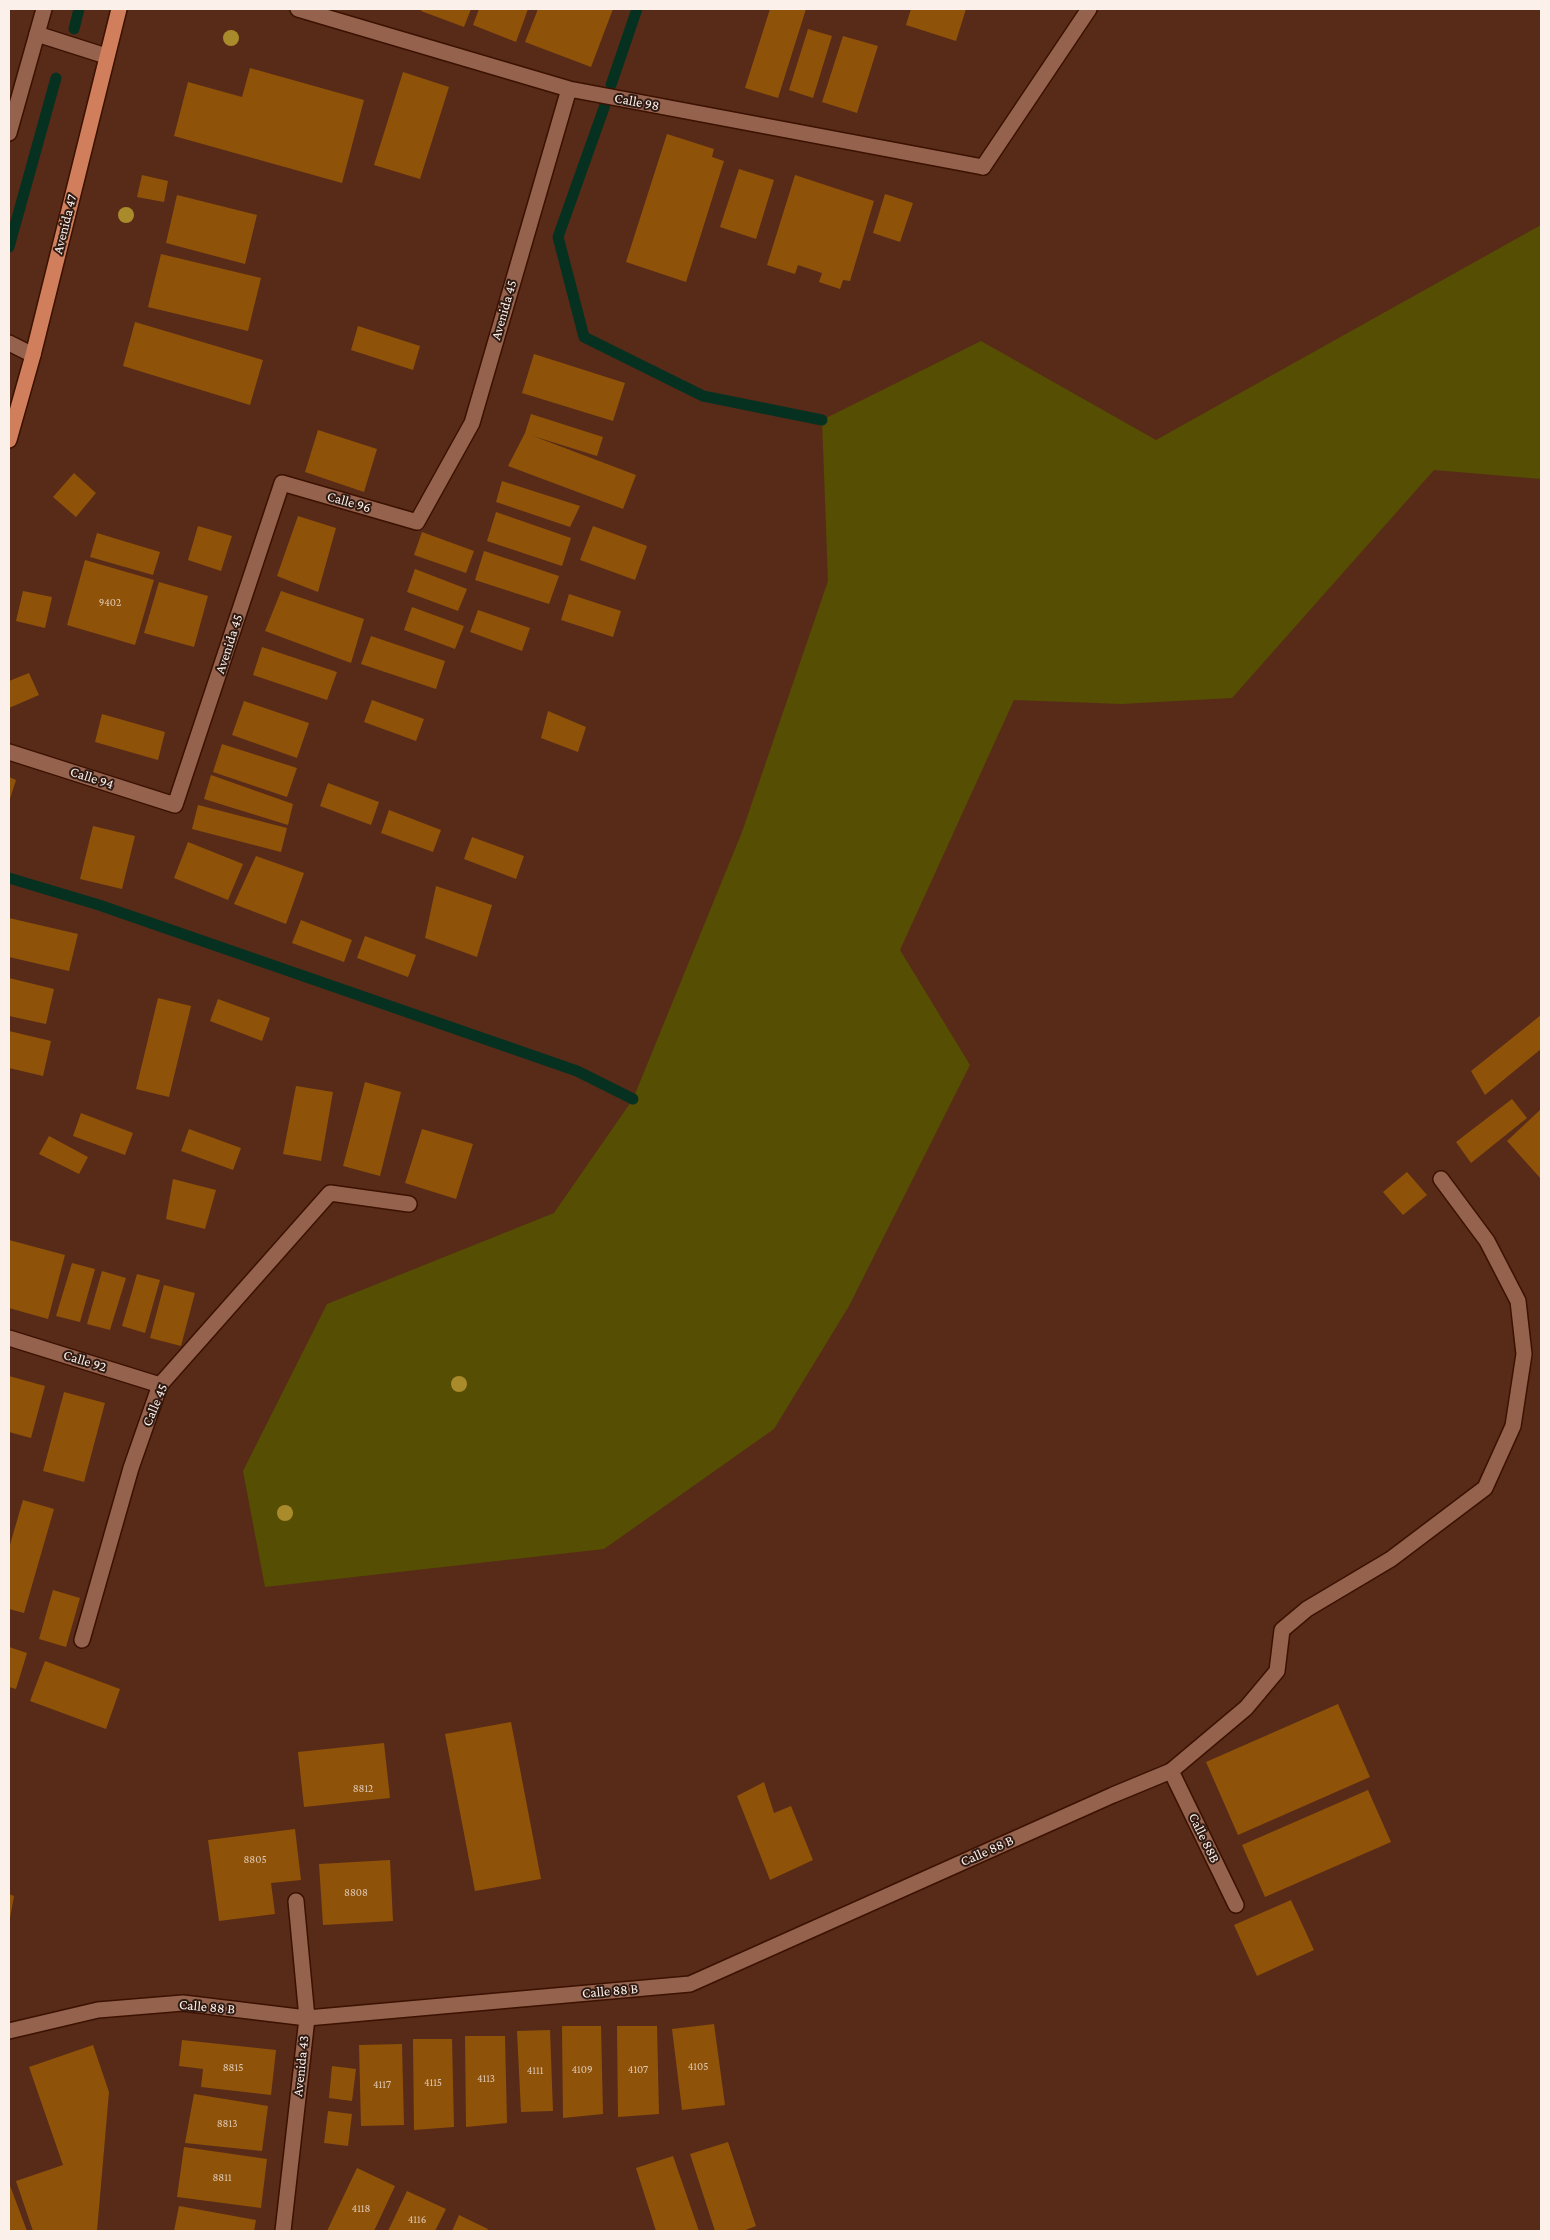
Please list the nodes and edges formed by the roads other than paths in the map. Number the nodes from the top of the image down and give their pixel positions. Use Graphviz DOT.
graph roads {
  1 [pos="44,9"];
  2 [pos="119,9"];
  3 [pos="298,9"];
  4 [pos="1089,9"];
  5 [pos="37,34"];
  6 [pos="106,56"];
  7 [pos="569,89"];
  8 [pos="9,133"];
  9 [pos="9,343"];
  10 [pos="33,355"];
  11 [pos="9,440"];
  12 [pos="282,482"];
  13 [pos="417,522"];
  14 [pos="9,752"];
  15 [pos="175,805"];
  16 [pos="1441,1179"];
  17 [pos="409,1204"];
  18 [pos="9,1338"];
  19 [pos="160,1385"];
  20 [pos="82,1640"];
  21 [pos="1172,1771"];
  22 [pos="296,1901"];
  23 [pos="1236,1905"];
  24 [pos="307,2018"];
  25 [pos="9,2031"];
  26 [pos="283,2231"];
  1 -- 5 [label="street"];
  2 -- 6 [label="main road, Avenida 47"];
  3 -- 7 [label="street, Calle 98"];
  4 -- 7 [label="street, Calle 98"];
  5 -- 6 [label="street"];
  5 -- 8 [label="street"];
  6 -- 10 [label="main road, Avenida 47"];
  7 -- 13 [label="street, Avenida 45"];
  9 -- 10 [label="street"];
  10 -- 11 [label="main road, Avenida 47"];
  12 -- 13 [label="street, Calle 96"];
  12 -- 15 [label="street, Avenida 45"];
  14 -- 15 [label="street, Calle 94"];
  16 -- 21 [label="street, Calle 88 B"];
  17 -- 19 [label="street, Calle 45"];
  18 -- 19 [label="street, Calle 92"];
  19 -- 20 [label="street, Calle 45"];
  21 -- 23 [label="street, Calle 88B"];
  21 -- 24 [label="street, Calle 88 B"];
  22 -- 24 [label="street, Avenida 43"];
  24 -- 25 [label="street, Calle 88 B"];
  24 -- 26 [label="street, Avenida 43"];
}
